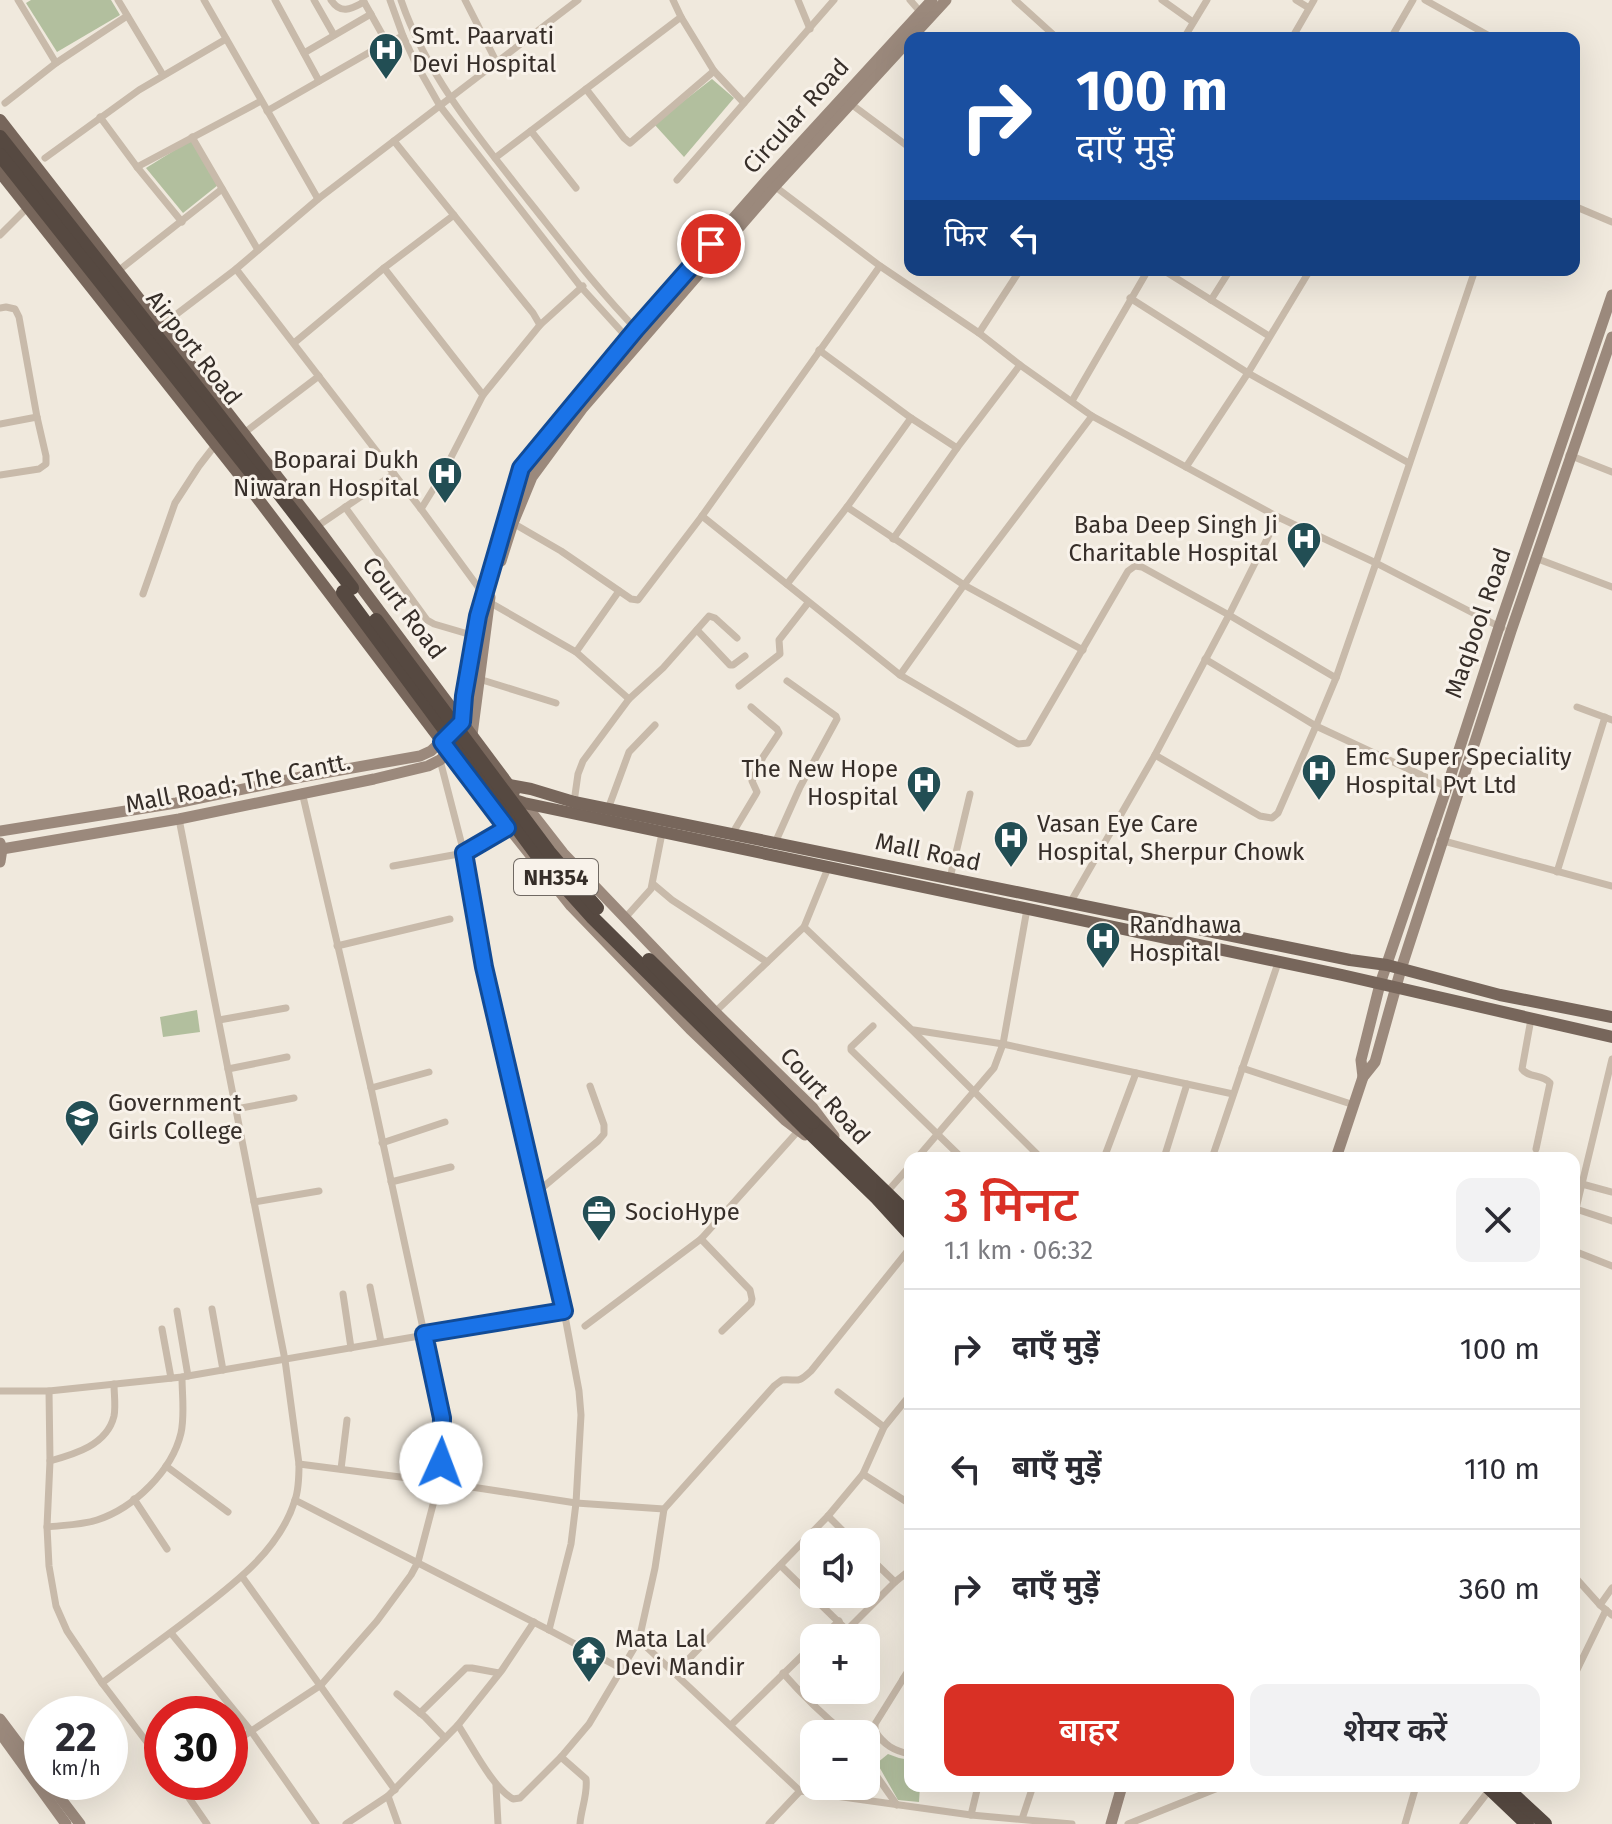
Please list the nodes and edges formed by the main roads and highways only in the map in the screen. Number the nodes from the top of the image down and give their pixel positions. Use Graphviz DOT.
graph roads {
  1 [pos="0,120"];
  2 [pos="0,137"];
  3 [pos="0,155"];
  4 [pos="0,172"];
  5 [pos="348,590"];
  6 [pos="509,785"];
  7 [pos="477,788"];
  8 [pos="524,803"];
  9 [pos="1612,1017"];
  10 [pos="1612,1037"];
  11 [pos="806,1127"];
  12 [pos="904,1210"];
  13 [pos="904,1227"];
  14 [pos="1502,1792"];
  15 [pos="1504,1792"];
  16 [pos="1527,1824"];
  17 [pos="1545,1824"];
  1 -- 6 [label="main road, Court Road"];
  2 -- 5 [label="highway, Airport Road / NH354"];
  3 -- 5 [label="highway, Airport Road / NH354"];
  4 -- 7 [label="main road, Court Road"];
  5 -- 11 [label="highway, NH354, bridge"];
  6 -- 8 [label="main road, Court Road"];
  6 -- 9 [label="main road, Mall Road"];
  7 -- 8 [label="main road, Mall Road"];
  8 -- 10 [label="main road, Mall Road"];
  11 -- 12 [label="highway, NH354"];
  11 -- 13 [label="highway, NH354"];
  14 -- 16 [label="highway"];
  15 -- 17 [label="highway"];
}
